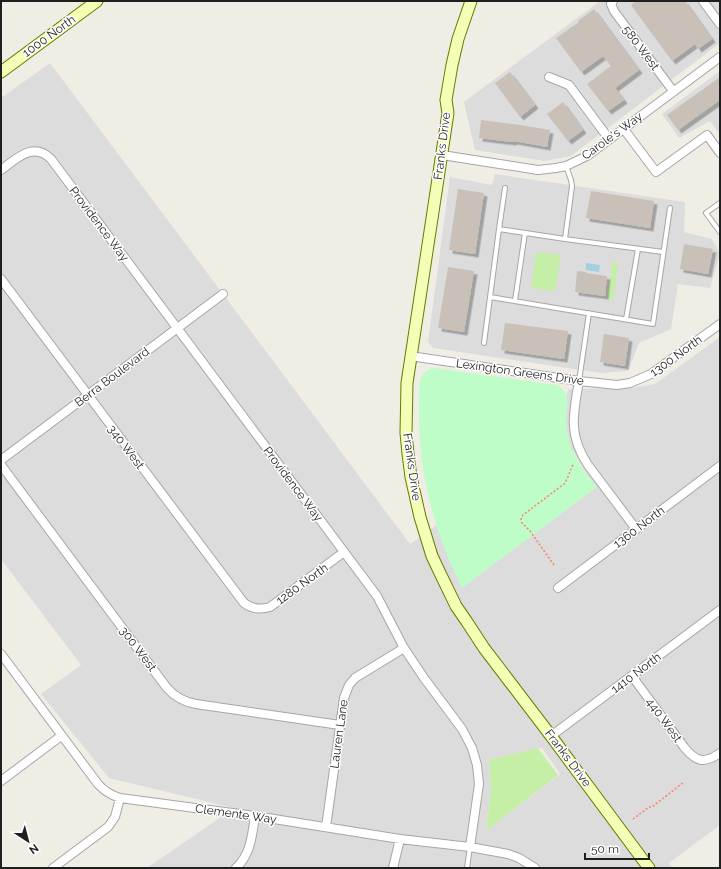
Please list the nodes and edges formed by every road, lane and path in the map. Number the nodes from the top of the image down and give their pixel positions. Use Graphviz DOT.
graph roads {
  1 [pos="97,1"];
  2 [pos="471,1"];
  3 [pos="703,1"];
  4 [pos="612,2"];
  5 [pos="720,24"];
  6 [pos="720,57"];
  7 [pos="1,72"];
  8 [pos="549,76"];
  9 [pos="673,91"];
  10 [pos="623,128"];
  11 [pos="609,139"];
  12 [pos="720,153"];
  13 [pos="442,155"];
  14 [pos="566,166"];
  15 [pos="1,170"];
  16 [pos="505,188"];
  17 [pos="720,203"];
  18 [pos="670,208"];
  19 [pos="499,229"];
  20 [pos="720,232"];
  21 [pos="525,233"];
  22 [pos="565,239"];
  23 [pos="638,249"];
  24 [pos="663,252"];
  25 [pos="1,279"];
  26 [pos="223,294"];
  27 [pos="490,297"];
  28 [pos="515,301"];
  29 [pos="589,313"];
  30 [pos="626,319"];
  31 [pos="720,324"];
  32 [pos="177,329"];
  33 [pos="484,343"];
  34 [pos="410,356"];
  35 [pos="579,381"];
  36 [pos="630,383"];
  37 [pos="88,395"];
  38 [pos="1,460"];
  39 [pos="574,463"];
  40 [pos="1,465"];
  41 [pos="720,466"];
  42 [pos="636,529"];
  43 [pos="344,552"];
  44 [pos="554,565"];
  45 [pos="558,588"];
  46 [pos="257,609"];
  47 [pos="720,610"];
  48 [pos="404,648"];
  49 [pos="1,654"];
  50 [pos="632,676"];
  51 [pos="340,725"];
  52 [pos="61,736"];
  53 [pos="552,736"];
  54 [pos="720,752"];
  55 [pos="1,781"];
  56 [pos="684,782"];
  57 [pos="120,798"];
  58 [pos="255,816"];
  59 [pos="633,819"];
  60 [pos="326,827"];
  61 [pos="400,838"];
  62 [pos="470,847"];
  63 [pos="53,868"];
  64 [pos="236,868"];
  65 [pos="393,868"];
  66 [pos="467,868"];
  67 [pos="535,868"];
  68 [pos="649,868"];
  1 -- 7 [label="street, 1000 North"];
  2 -- 13 [label="street, Franks Drive"];
  3 -- 5 [label="street"];
  4 -- 9 [label="street, 580 West"];
  6 -- 9 [label="street, Carole's Way"];
  8 -- 11 [label="street"];
  9 -- 10 [label="street, Carole's Way"];
  10 -- 11 [label="street, Carole's Way"];
  10 -- 12 [label="street"];
  11 -- 14 [label="street, Carole's Way"];
  13 -- 14 [label="street, Carole's Way"];
  13 -- 34 [label="street, Franks Drive"];
  14 -- 22 [label="lane"];
  15 -- 32 [label="street, Providence Way"];
  16 -- 19 [label="lane"];
  17 -- 20 [label="lane"];
  18 -- 24 [label="lane"];
  19 -- 21 [label="lane"];
  19 -- 27 [label="lane"];
  21 -- 22 [label="lane"];
  21 -- 28 [label="lane"];
  22 -- 23 [label="lane"];
  23 -- 24 [label="lane"];
  23 -- 30 [label="lane"];
  24 -- 30 [label="lane"];
  25 -- 37 [label="street, 340 West"];
  26 -- 32 [label="street, Berra Boulevard"];
  27 -- 28 [label="lane"];
  27 -- 33 [label="lane"];
  28 -- 29 [label="lane"];
  29 -- 30 [label="lane"];
  29 -- 35 [label="lane"];
  31 -- 36 [label="street, 1300 North"];
  32 -- 37 [label="street, Berra Boulevard"];
  32 -- 43 [label="street, Providence Way"];
  34 -- 35 [label="street, Lexington Greens Drive"];
  34 -- 53 [label="street, Franks Drive"];
  35 -- 36 [label="street, Lexington Greens Drive"];
  35 -- 42 [label="street"];
  37 -- 38 [label="street, Berra Boulevard"];
  37 -- 46 [label="street, 340 West"];
  39 -- 44 [label="path"];
  40 -- 51 [label="street, 300 West"];
  41 -- 42 [label="street, 1360 North"];
  42 -- 45 [label="street, 1360 North"];
  43 -- 46 [label="street, 1280 North"];
  43 -- 48 [label="street, Providence Way"];
  47 -- 50 [label="street, 1410 North"];
  48 -- 51 [label="street, Lauren Lane"];
  48 -- 62 [label="street, Providence Way"];
  49 -- 52 [label="street, Clemente Way"];
  50 -- 53 [label="street, 1410 North"];
  50 -- 54 [label="street, 440 West"];
  51 -- 60 [label="street, Lauren Lane"];
  52 -- 55 [label="street"];
  52 -- 57 [label="street, Clemente Way"];
  53 -- 68 [label="street, Franks Drive"];
  56 -- 59 [label="path"];
  57 -- 58 [label="street, Clemente Way"];
  57 -- 63 [label="street"];
  58 -- 60 [label="street, Clemente Way"];
  58 -- 64 [label="street"];
  60 -- 61 [label="street, Clemente Way"];
  61 -- 62 [label="street, Clemente Way"];
  61 -- 65 [label="street"];
  62 -- 66 [label="lane"];
  62 -- 67 [label="street, Clemente Way"];
}
